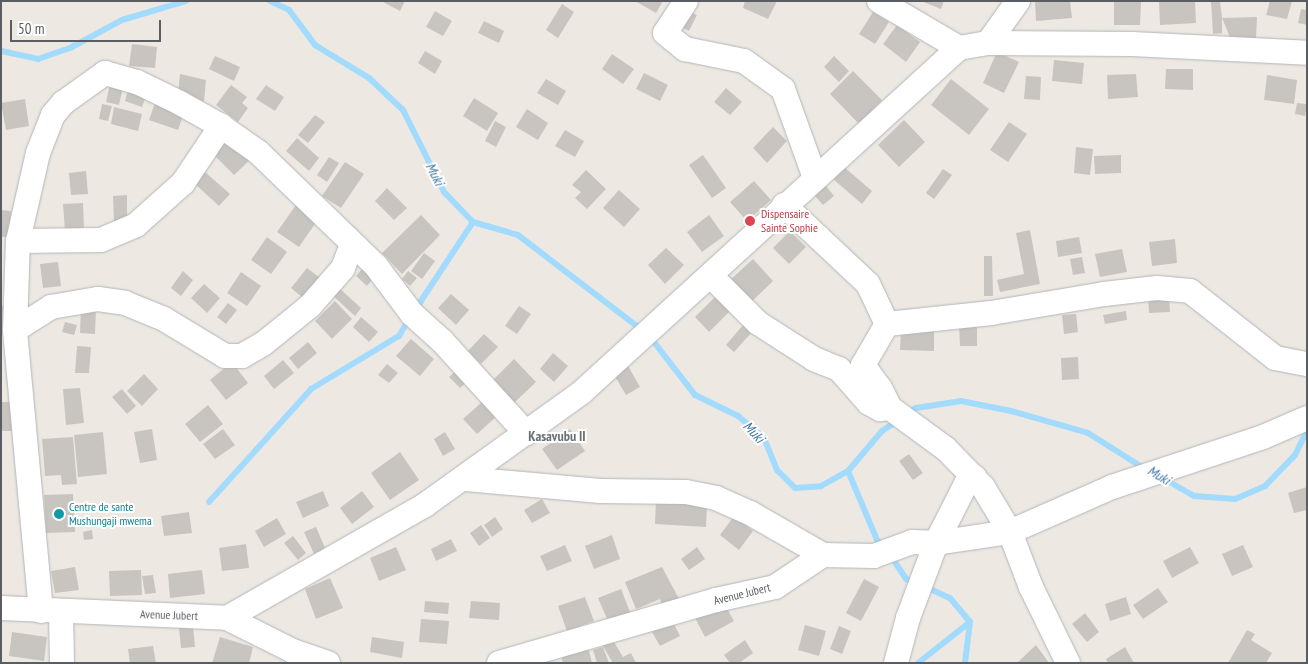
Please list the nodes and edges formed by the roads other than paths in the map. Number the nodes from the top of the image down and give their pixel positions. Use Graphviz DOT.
graph roads {
  1 [pos="686,1"];
  2 [pos="879,1"];
  3 [pos="1018,1"];
  4 [pos="988,43"];
  5 [pos="959,48"];
  6 [pos="1307,52"];
  7 [pos="221,126"];
  8 [pos="814,178"];
  9 [pos="784,205"];
  10 [pos="18,241"];
  11 [pos="352,244"];
  12 [pos="711,276"];
  13 [pos="887,324"];
  14 [pos="15,330"];
  15 [pos="1307,364"];
  16 [pos="863,365"];
  17 [pos="839,369"];
  18 [pos="890,408"];
  19 [pos="1307,418"];
  20 [pos="526,433"];
  21 [pos="975,477"];
  22 [pos="466,479"];
  23 [pos="1010,532"];
  24 [pos="936,542"];
  25 [pos="823,555"];
  26 [pos="1,608"];
  27 [pos="51,611"];
  28 [pos="227,618"];
  29 [pos="62,663"];
  30 [pos="328,663"];
  31 [pos="499,663"];
  32 [pos="896,663"];
  33 [pos="1068,663"];
  1 -- 8 [label="street"];
  2 -- 5 [label="street"];
  3 -- 4 [label="street"];
  4 -- 5 [label="street"];
  4 -- 6 [label="street"];
  5 -- 8 [label="street"];
  7 -- 10 [label="street"];
  7 -- 10 [label="street"];
  7 -- 11 [label="street"];
  8 -- 9 [label="street"];
  9 -- 12 [label="street"];
  9 -- 13 [label="street"];
  10 -- 14 [label="street"];
  11 -- 14 [label="street"];
  11 -- 20 [label="street"];
  12 -- 17 [label="street"];
  12 -- 20 [label="street"];
  13 -- 15 [label="street"];
  13 -- 16 [label="street"];
  14 -- 27 [label="street"];
  16 -- 17 [label="street"];
  16 -- 18 [label="street"];
  17 -- 18 [label="street"];
  18 -- 21 [label="street"];
  19 -- 23 [label="street"];
  20 -- 22 [label="street"];
  21 -- 23 [label="street"];
  21 -- 24 [label="street"];
  22 -- 25 [label="street"];
  22 -- 28 [label="street"];
  23 -- 24 [label="street"];
  23 -- 33 [label="street"];
  24 -- 25 [label="street"];
  24 -- 32 [label="street"];
  25 -- 31 [label="street, Avenue Jubert"];
  26 -- 27 [label="street, Avenue Jubert"];
  27 -- 28 [label="street, Avenue Jubert"];
  27 -- 29 [label="street"];
  28 -- 30 [label="street, Avenue Jubert"];
}
